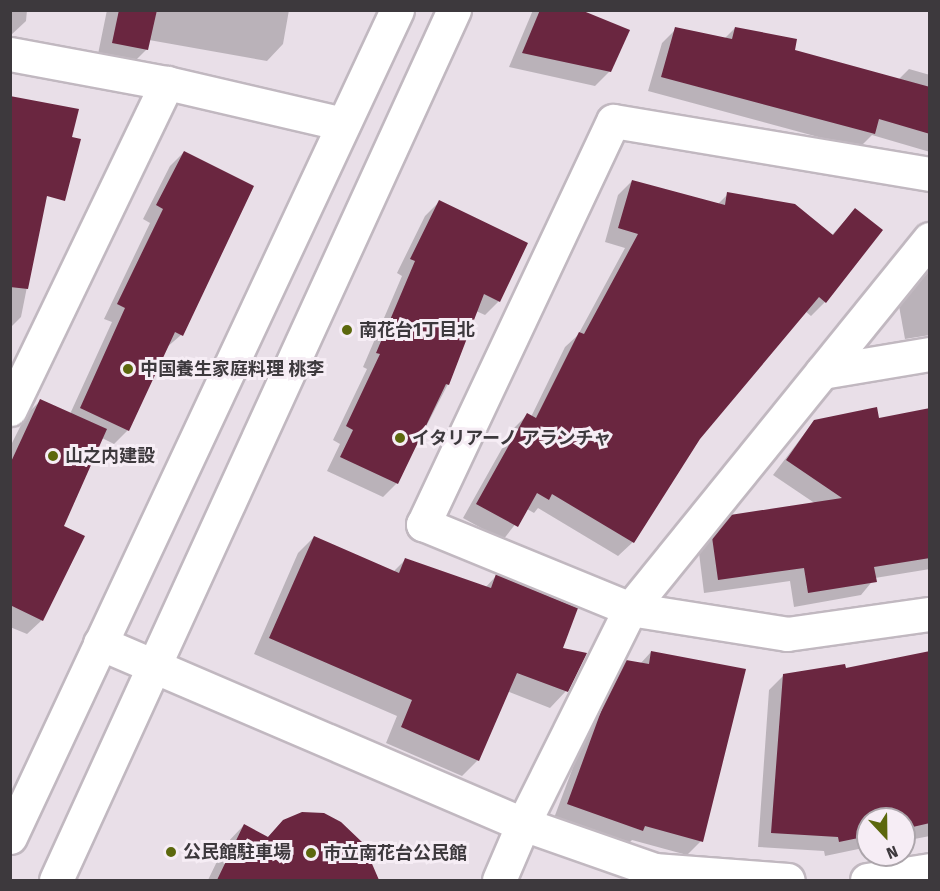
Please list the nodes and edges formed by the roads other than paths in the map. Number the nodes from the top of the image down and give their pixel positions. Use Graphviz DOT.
graph roads {
  1 [pos="397,10"];
  2 [pos="454,10"];
  3 [pos="10,54"];
  4 [pos="167,83"];
  5 [pos="343,124"];
  6 [pos="930,174"];
  7 [pos="930,239"];
  8 [pos="930,354"];
  9 [pos="20,368"];
  10 [pos="822,372"];
  11 [pos="10,409"];
  12 [pos="630,609"];
  13 [pos="930,614"];
  14 [pos="100,643"];
  15 [pos="154,666"];
  16 [pos="522,824"];
  17 [pos="10,837"];
  18 [pos="930,870"];
  19 [pos="56,880"];
  20 [pos="499,880"];
  21 [pos="788,880"];
  22 [pos="867,880"];
  1 -- 5 [label="street"];
  2 -- 15 [label="street"];
  3 -- 4 [label="street"];
  4 -- 5 [label="street"];
  4 -- 9 [label="street"];
  5 -- 14 [label="street"];
  6 -- 12 [label="street"];
  7 -- 10 [label="street"];
  8 -- 10 [label="street"];
  9 -- 11 [label="street"];
  10 -- 12 [label="street"];
  12 -- 13 [label="street"];
  12 -- 16 [label="street"];
  14 -- 15 [label="street"];
  14 -- 17 [label="street"];
  15 -- 16 [label="street"];
  15 -- 19 [label="street"];
  16 -- 20 [label="street"];
  16 -- 21 [label="street"];
  18 -- 22 [label="street"];
}
